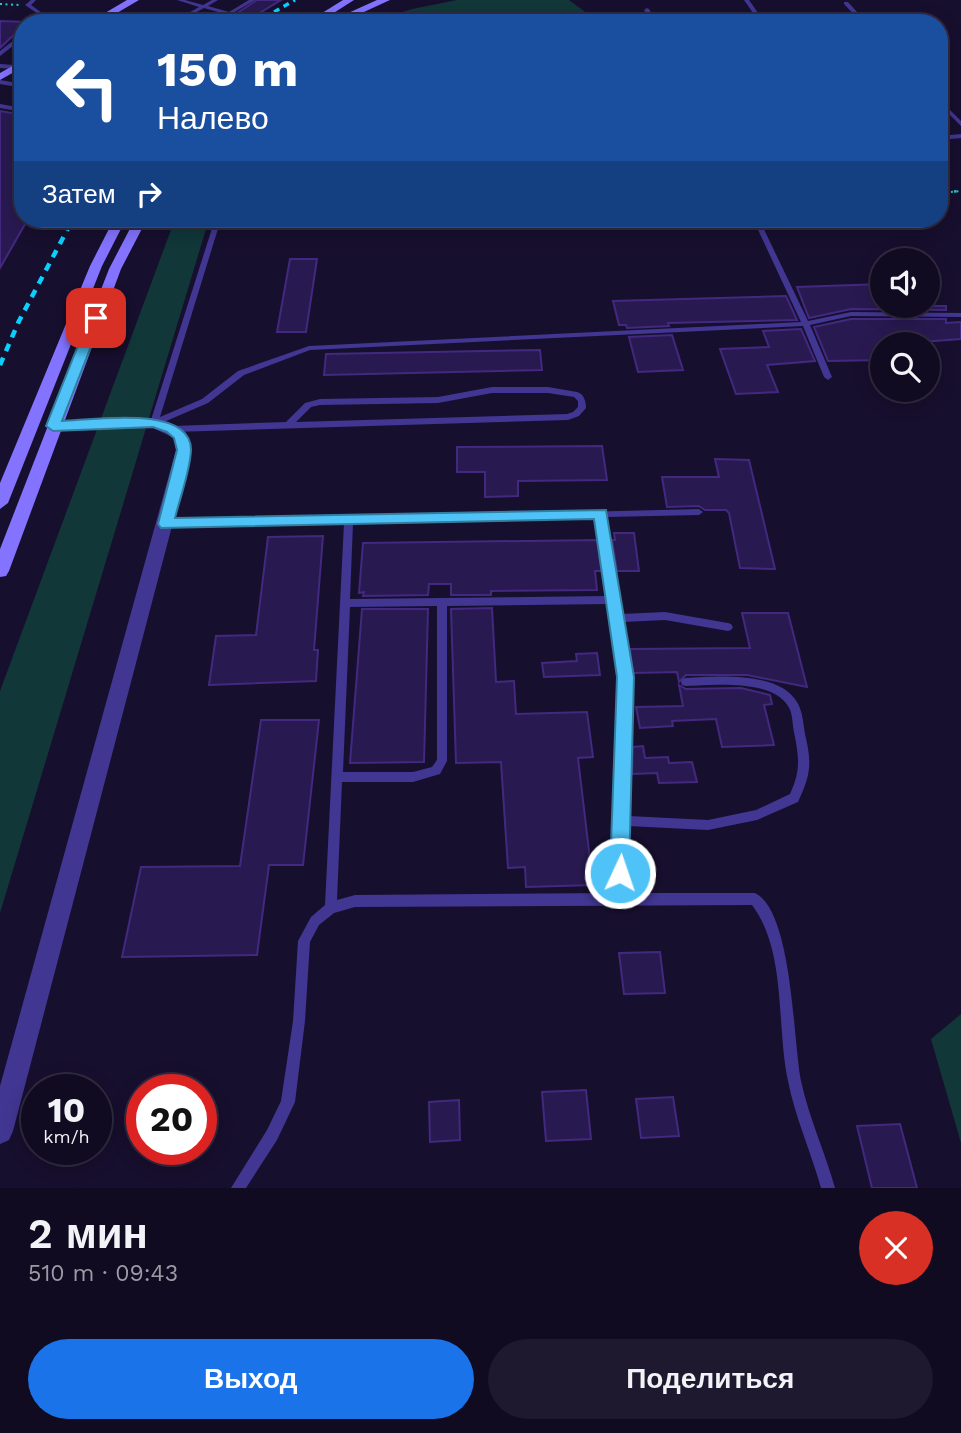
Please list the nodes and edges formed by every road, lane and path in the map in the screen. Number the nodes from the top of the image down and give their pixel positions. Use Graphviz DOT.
graph roads {
  1 [pos="34,0"];
  2 [pos="134,0"];
  3 [pos="179,0"];
  4 [pos="216,0"];
  5 [pos="253,0"];
  6 [pos="349,0"];
  7 [pos="368,0"];
  8 [pos="384,0"];
  9 [pos="846,3"];
  10 [pos="0,4"];
  11 [pos="28,5"];
  12 [pos="204,6"];
  13 [pos="647,10"];
  14 [pos="228,13"];
  15 [pos="41,14"];
  16 [pos="109,14"];
  17 [pos="189,14"];
  18 [pos="326,14"];
  19 [pos="345,14"];
  20 [pos="352,14"];
  21 [pos="649,14"];
  22 [pos="856,14"];
  23 [pos="14,42"];
  24 [pos="0,54"];
  25 [pos="2,81"];
  26 [pos="0,89"];
  27 [pos="948,110"];
  28 [pos="961,124"];
  29 [pos="116,228"];
  30 [pos="136,228"];
  31 [pos="216,228"];
  32 [pos="760,228"];
  33 [pos="961,315"];
  34 [pos="806,324"];
  35 [pos="828,377"];
  36 [pos="288,425"];
  37 [pos="53,426"];
  38 [pos="163,426"];
  39 [pos="0,503"];
  40 [pos="699,512"];
  41 [pos="601,514"];
  42 [pos="349,520"];
  43 [pos="166,524"];
  44 [pos="0,571"];
  45 [pos="614,600"];
  46 [pos="442,602"];
  47 [pos="345,603"];
  48 [pos="617,618"];
  49 [pos="728,627"];
  50 [pos="686,682"];
  51 [pos="337,777"];
  52 [pos="623,821"];
  53 [pos="618,899"];
  54 [pos="331,908"];
  55 [pos="0,1131"];
  56 [pos="238,1188"];
  57 [pos="828,1188"];
  1 -- 11 [label="lane"];
  2 -- 16 [label="main road"];
  3 -- 12 [label="lane"];
  4 -- 12 [label="lane"];
  5 -- 14 [label="lane"];
  6 -- 18 [label="main road"];
  7 -- 19 [label="main road"];
  8 -- 20 [label="main road"];
  9 -- 22 [label="lane"];
  10 -- 11 [label="path"];
  11 -- 15 [label="lane"];
  12 -- 14 [label="lane"];
  12 -- 17 [label="lane"];
  13 -- 21 [label="lane"];
  23 -- 24 [label="lane"];
  25 -- 26 [label="lane"];
  27 -- 28 [label="lane"];
  29 -- 39 [label="main road"];
  30 -- 37 [label="main road"];
  31 -- 38 [label="lane"];
  32 -- 34 [label="lane"];
  33 -- 34 [label="lane"];
  34 -- 35 [label="lane"];
  34 -- 38 [label="lane"];
  36 -- 36 [label="lane"];
  36 -- 38 [label="lane"];
  37 -- 38 [label="street"];
  37 -- 44 [label="main road"];
  38 -- 43 [label="street"];
  40 -- 41 [label="lane"];
  41 -- 42 [label="lane"];
  41 -- 45 [label="lane"];
  42 -- 43 [label="lane"];
  42 -- 47 [label="lane"];
  43 -- 55 [label="street"];
  45 -- 46 [label="lane"];
  45 -- 48 [label="lane"];
  46 -- 47 [label="lane"];
  46 -- 51 [label="lane"];
  47 -- 51 [label="lane"];
  48 -- 49 [label="lane"];
  48 -- 52 [label="lane"];
  50 -- 52 [label="lane"];
  51 -- 54 [label="lane"];
  52 -- 53 [label="lane"];
  53 -- 54 [label="lane"];
  53 -- 57 [label="lane"];
  54 -- 56 [label="lane"];
}
